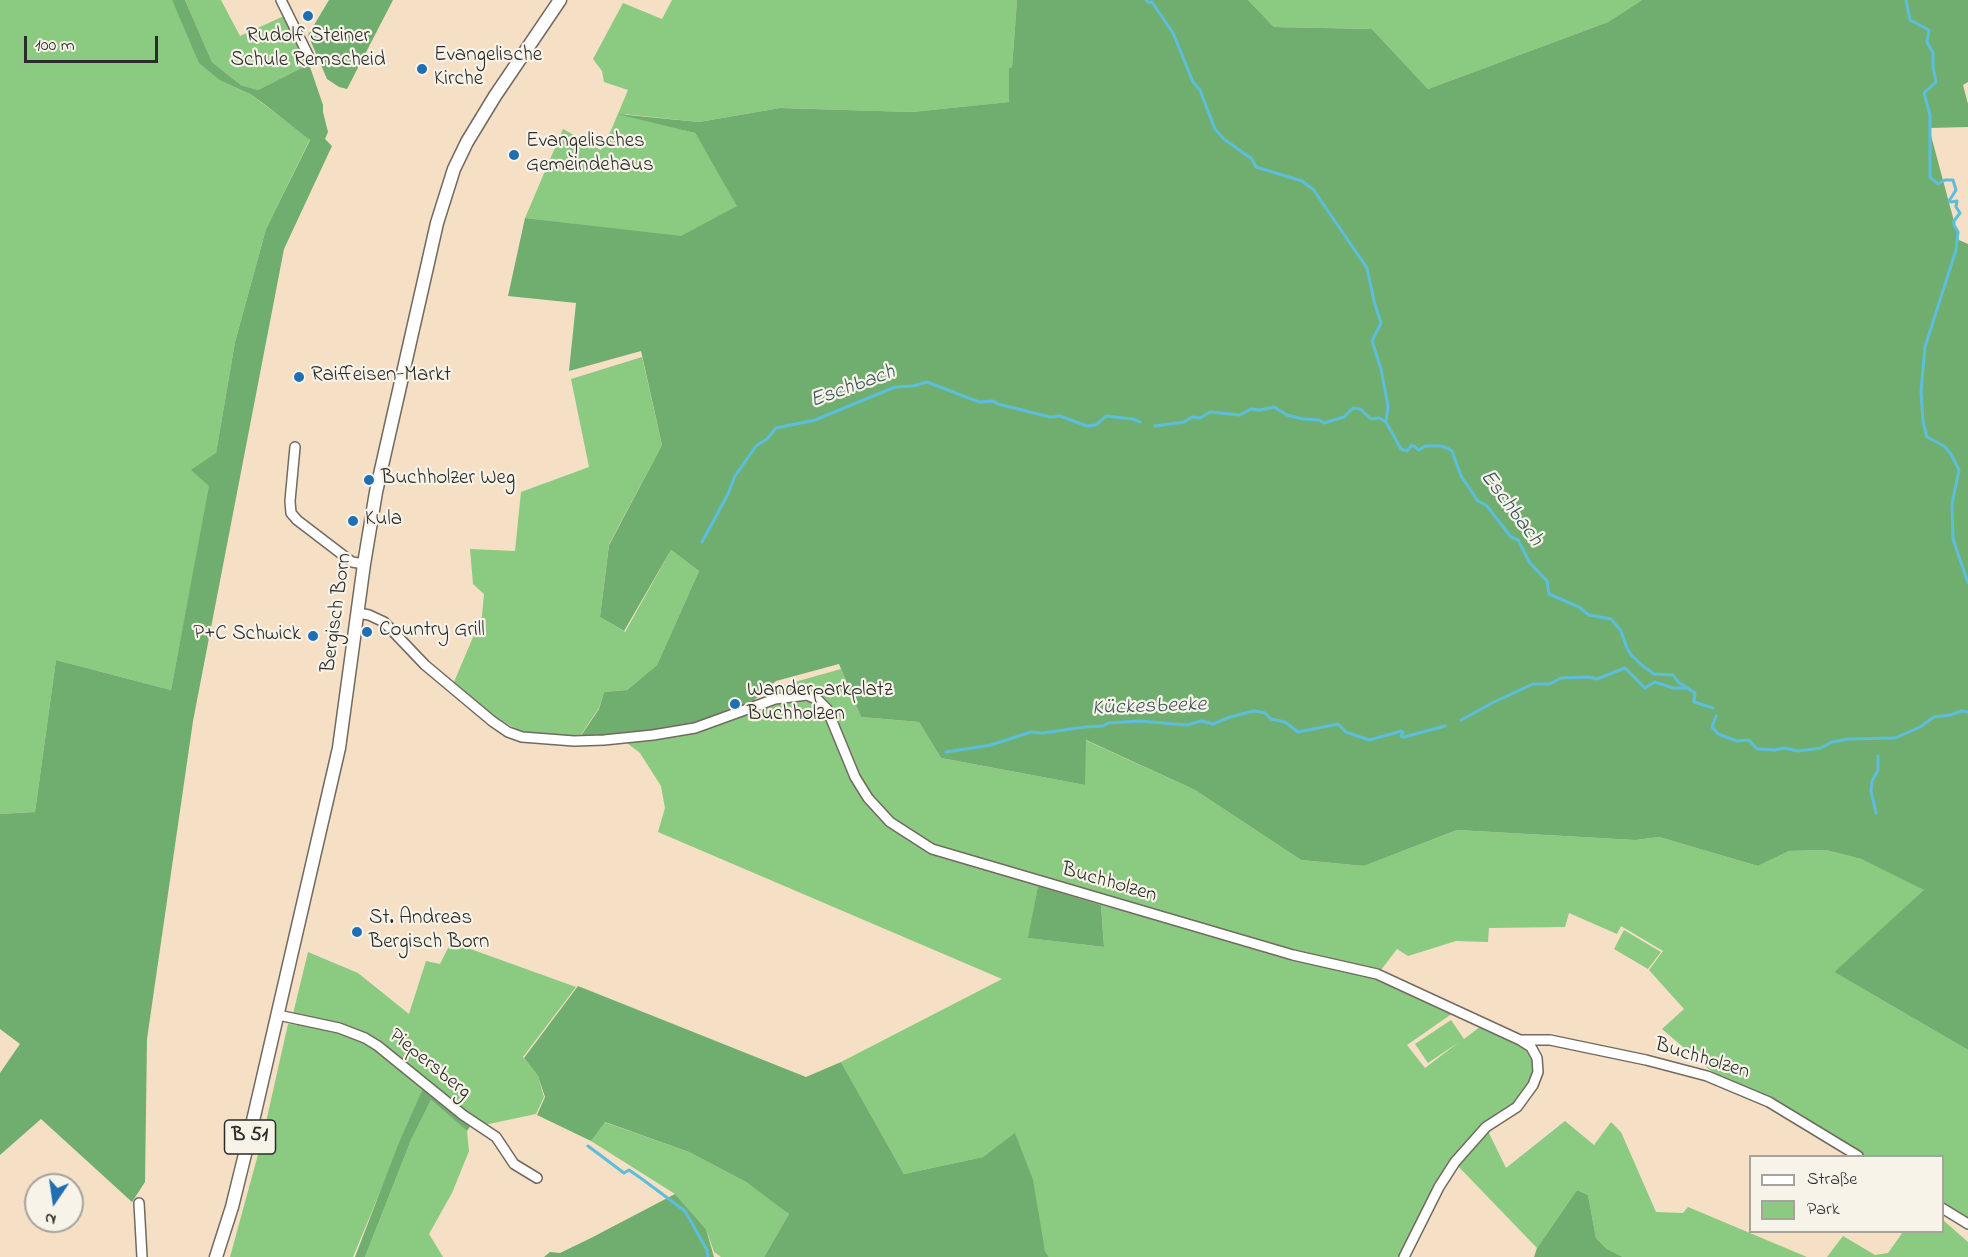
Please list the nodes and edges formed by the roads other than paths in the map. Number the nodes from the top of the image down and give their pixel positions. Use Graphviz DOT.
graph roads {
  1 [pos="281,0"];
  2 [pos="560,0"];
  3 [pos="309,57"];
  4 [pos="295,447"];
  5 [pos="364,564"];
  6 [pos="357,613"];
  7 [pos="278,1015"];
  8 [pos="1520,1041"];
  9 [pos="1856,1155"];
  10 [pos="537,1178"];
  11 [pos="139,1203"];
  12 [pos="1944,1209"];
  13 [pos="1968,1224"];
  14 [pos="142,1257"];
  15 [pos="216,1257"];
  16 [pos="1404,1257"];
  1 -- 3 [label="street"];
  2 -- 5 [label="main road, Bergisch Born / B 51"];
  4 -- 5 [label="street"];
  5 -- 6 [label="main road, Bergisch Born / B 51"];
  6 -- 7 [label="main road, Bergisch Born / B 51"];
  6 -- 8 [label="street, Buchholzen"];
  7 -- 10 [label="street, Piepersberg"];
  7 -- 15 [label="main road, Bergisch Born / B 51"];
  8 -- 9 [label="street, Buchholzen"];
  8 -- 16 [label="street, Buchholzen"];
  11 -- 14 [label="street"];
  12 -- 13 [label="street"];
}
